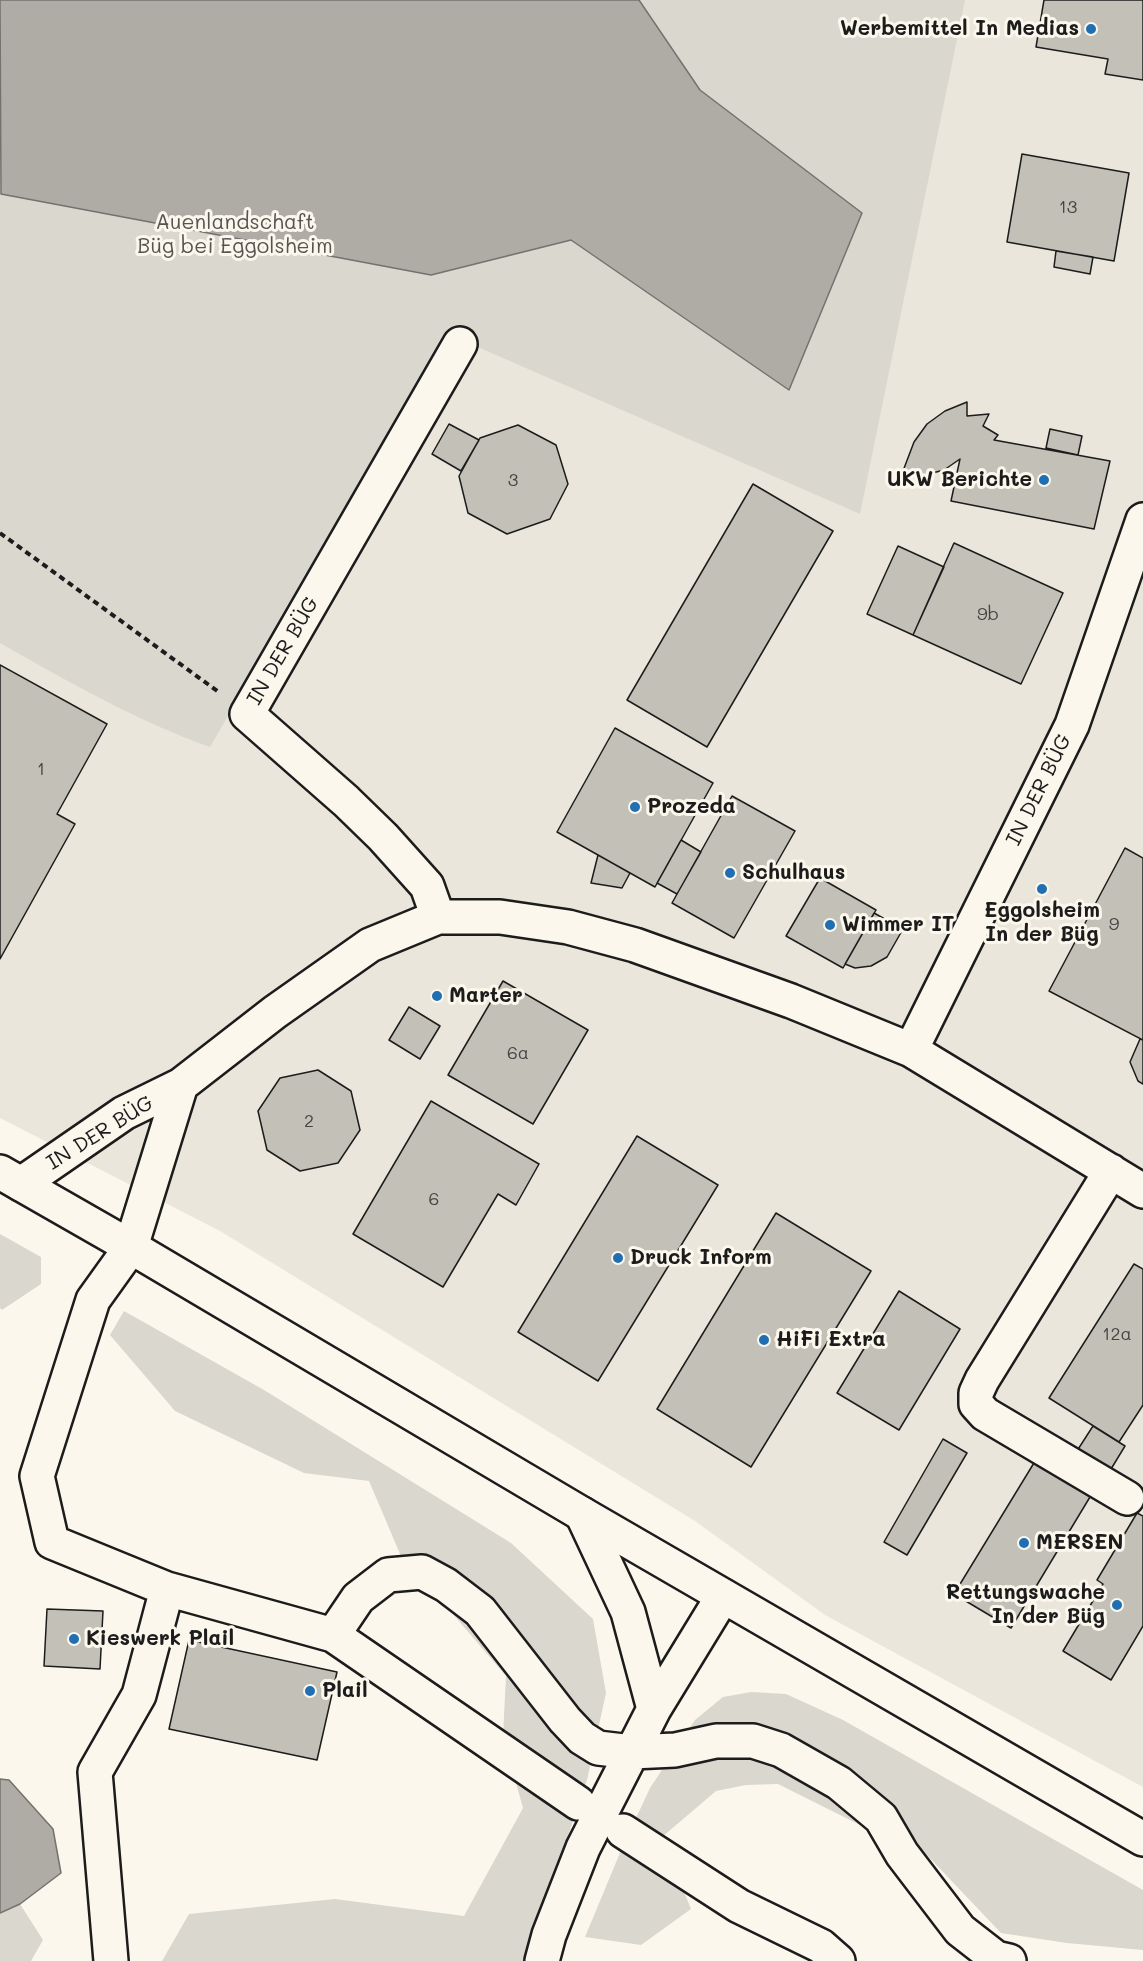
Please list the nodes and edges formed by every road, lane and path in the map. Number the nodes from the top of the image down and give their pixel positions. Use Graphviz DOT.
graph roads {
  1 [pos="460,344"];
  2 [pos="1143,520"];
  3 [pos="0,533"];
  4 [pos="247,714"];
  5 [pos="438,916"];
  6 [pos="911,1050"];
  7 [pos="181,1085"];
  8 [pos="1111,1171"];
  9 [pos="10,1178"];
  10 [pos="1143,1191"];
  11 [pos="131,1247"];
  12 [pos="1127,1498"];
  13 [pos="582,1514"];
  14 [pos="167,1589"];
  15 [pos="723,1596"];
  16 [pos="333,1635"];
  17 [pos="654,1709"];
  18 [pos="632,1752"];
  19 [pos="579,1803"];
  20 [pos="623,1831"];
  21 [pos="1143,1839"];
  22 [pos="111,1961"];
  23 [pos="542,1961"];
  24 [pos="838,1961"];
  25 [pos="1009,1961"];
  1 -- 4 [label="street, IN DER BÜG"];
  2 -- 6 [label="street, IN DER BÜG"];
  3 -- 4 [label="path"];
  4 -- 5 [label="street, IN DER BÜG"];
  5 -- 6 [label="street, IN DER BÜG"];
  5 -- 7 [label="street, IN DER BÜG"];
  6 -- 8 [label="street, IN DER BÜG"];
  7 -- 9 [label="street, IN DER BÜG"];
  7 -- 11 [label="street, IN DER BÜG"];
  8 -- 10 [label="street, IN DER BÜG"];
  8 -- 12 [label="street"];
  9 -- 11 [label="street"];
  11 -- 13 [label="street"];
  11 -- 14 [label="street, IN DER BÜG"];
  13 -- 15 [label="street"];
  13 -- 17 [label="street"];
  14 -- 16 [label="street"];
  14 -- 22 [label="street"];
  15 -- 17 [label="street"];
  15 -- 21 [label="street"];
  16 -- 18 [label="street"];
  16 -- 19 [label="street"];
  17 -- 18 [label="street"];
  18 -- 23 [label="street"];
  18 -- 25 [label="street"];
  20 -- 24 [label="street"];
}
